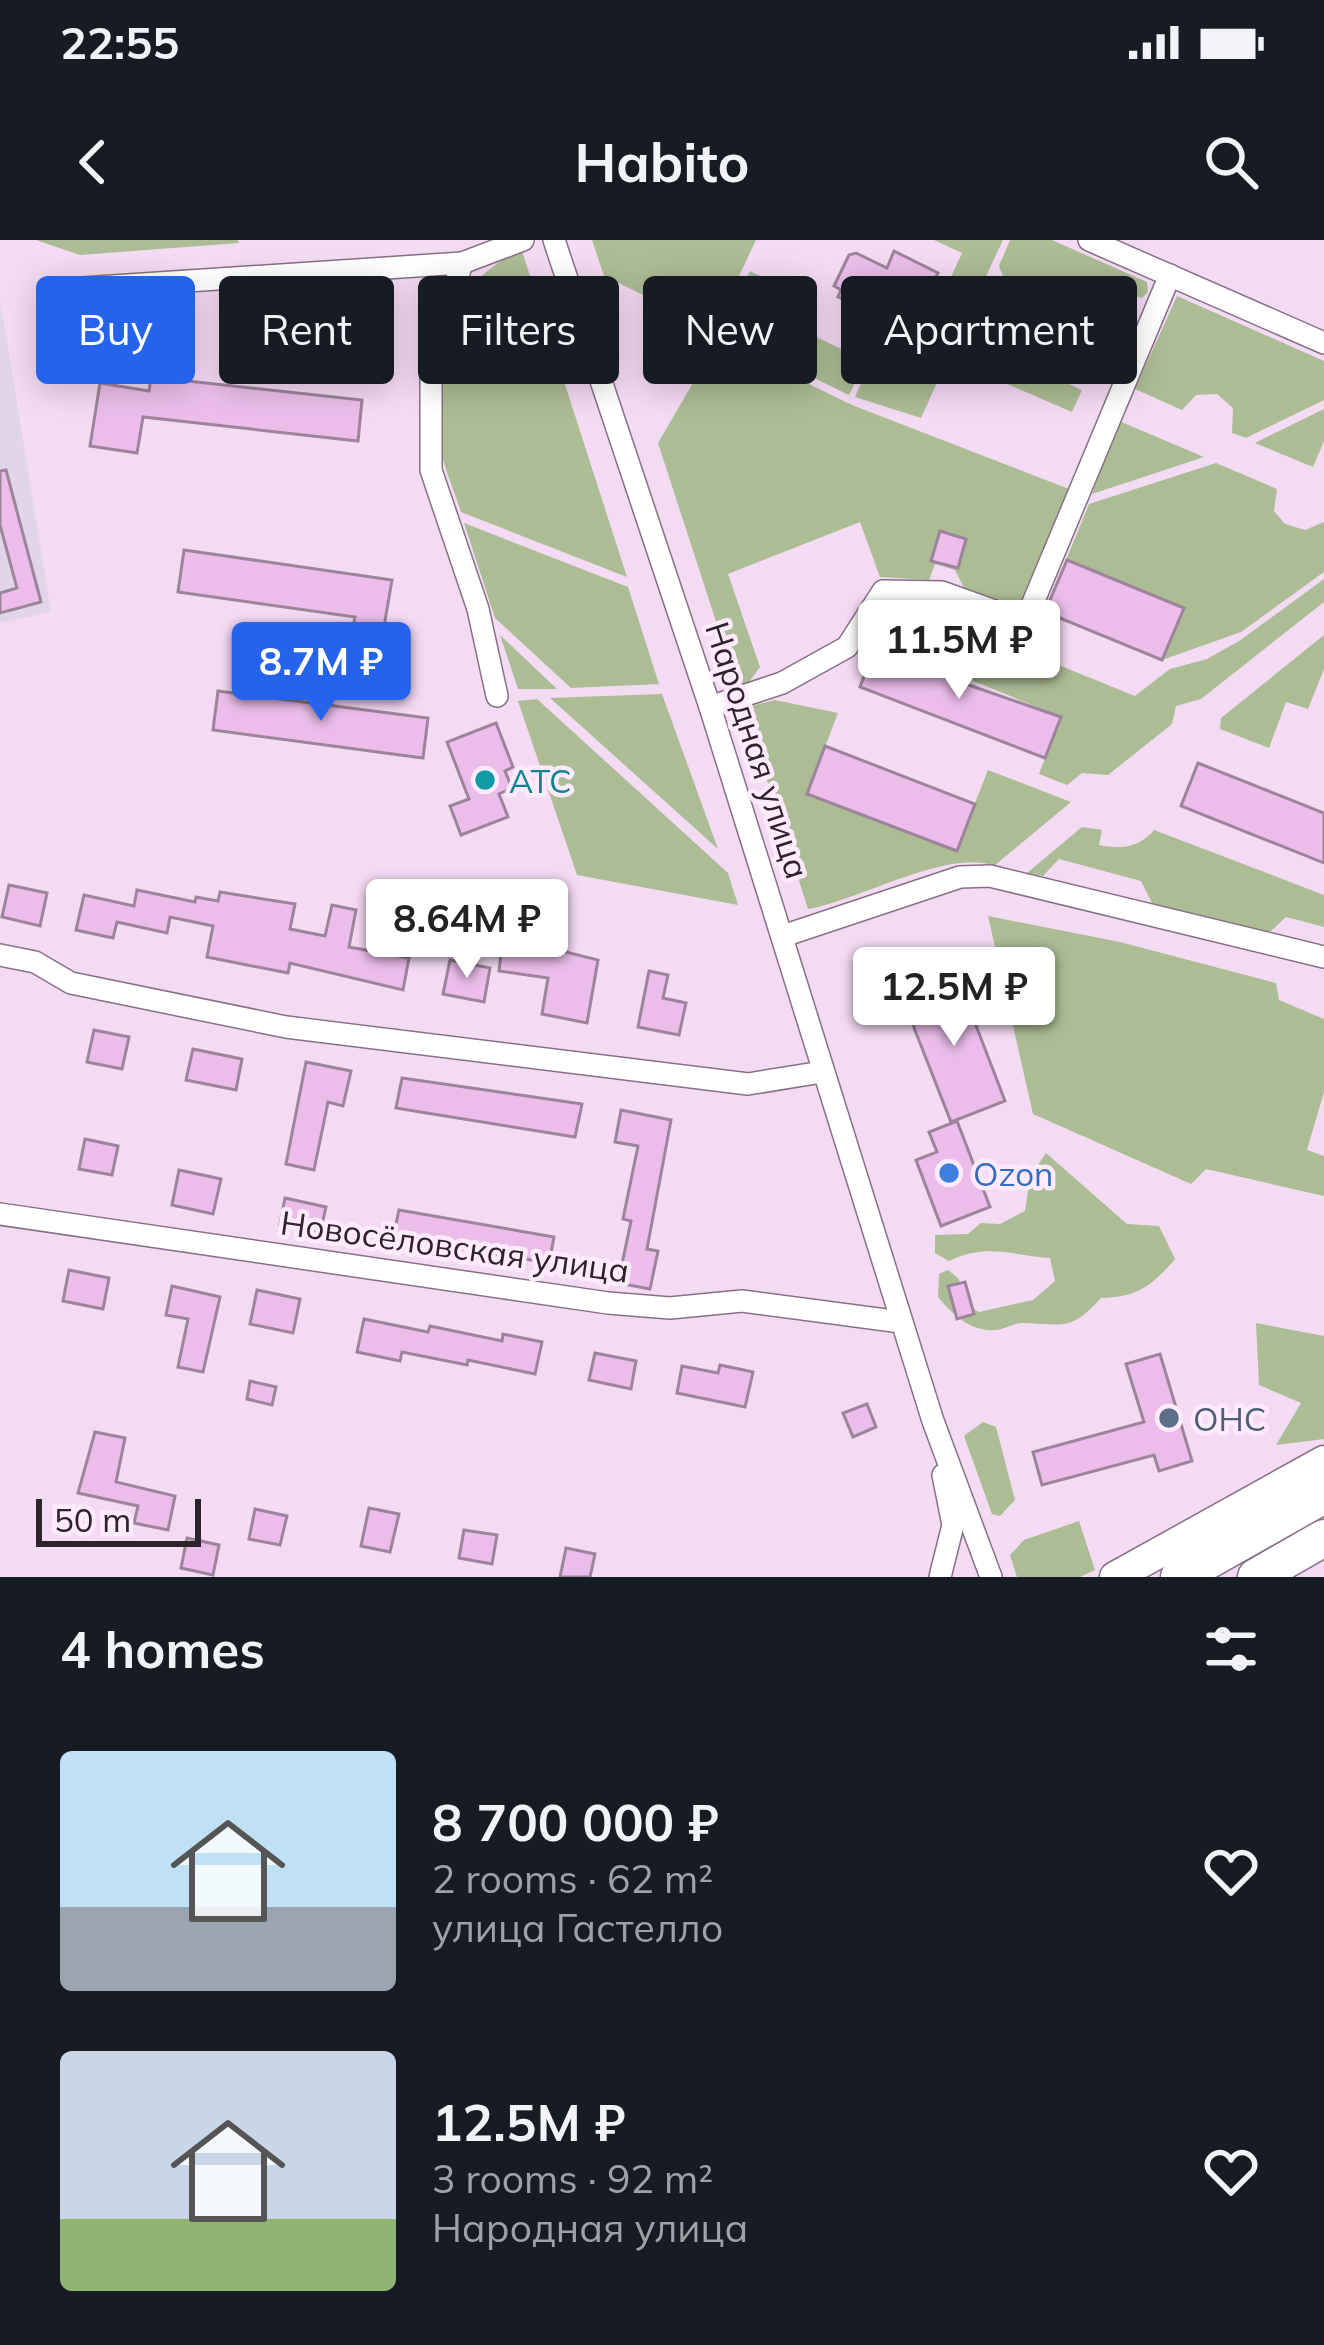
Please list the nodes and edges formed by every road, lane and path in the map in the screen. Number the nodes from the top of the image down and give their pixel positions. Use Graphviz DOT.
graph roads {
  1 [pos="523,240"];
  2 [pos="554,240"];
  3 [pos="1089,240"];
  4 [pos="462,263"];
  5 [pos="1170,275"];
  6 [pos="195,280"];
  7 [pos="1324,343"];
  8 [pos="497,696"];
  9 [pos="710,706"];
  10 [pos="783,935"];
  11 [pos="0,955"];
  12 [pos="1324,957"];
  13 [pos="822,1072"];
  14 [pos="0,1214"];
  15 [pos="902,1322"];
  16 [pos="933,1421"];
  17 [pos="1324,1461"];
  18 [pos="1324,1495"];
  19 [pos="1324,1538"];
  20 [pos="940,1577"];
  21 [pos="991,1577"];
  22 [pos="1115,1577"];
  23 [pos="1179,1577"];
  24 [pos="1256,1577"];
  1 -- 4 [label="street"];
  2 -- 9 [label="street, Народная улица"];
  3 -- 5 [label="street"];
  4 -- 6 [label="street"];
  4 -- 8 [label="street"];
  5 -- 7 [label="street"];
  5 -- 9 [label="street"];
  9 -- 10 [label="street, Народная улица"];
  10 -- 12 [label="street"];
  10 -- 13 [label="street, Народная улица"];
  11 -- 13 [label="street"];
  13 -- 15 [label="street, Народная улица"];
  14 -- 15 [label="street, Новосёловская улица"];
  15 -- 16 [label="street, Народная улица"];
  16 -- 20 [label="street"];
  16 -- 21 [label="street"];
  17 -- 22 [label="main road"];
  18 -- 23 [label="main road"];
  19 -- 24 [label="main road"];
}
